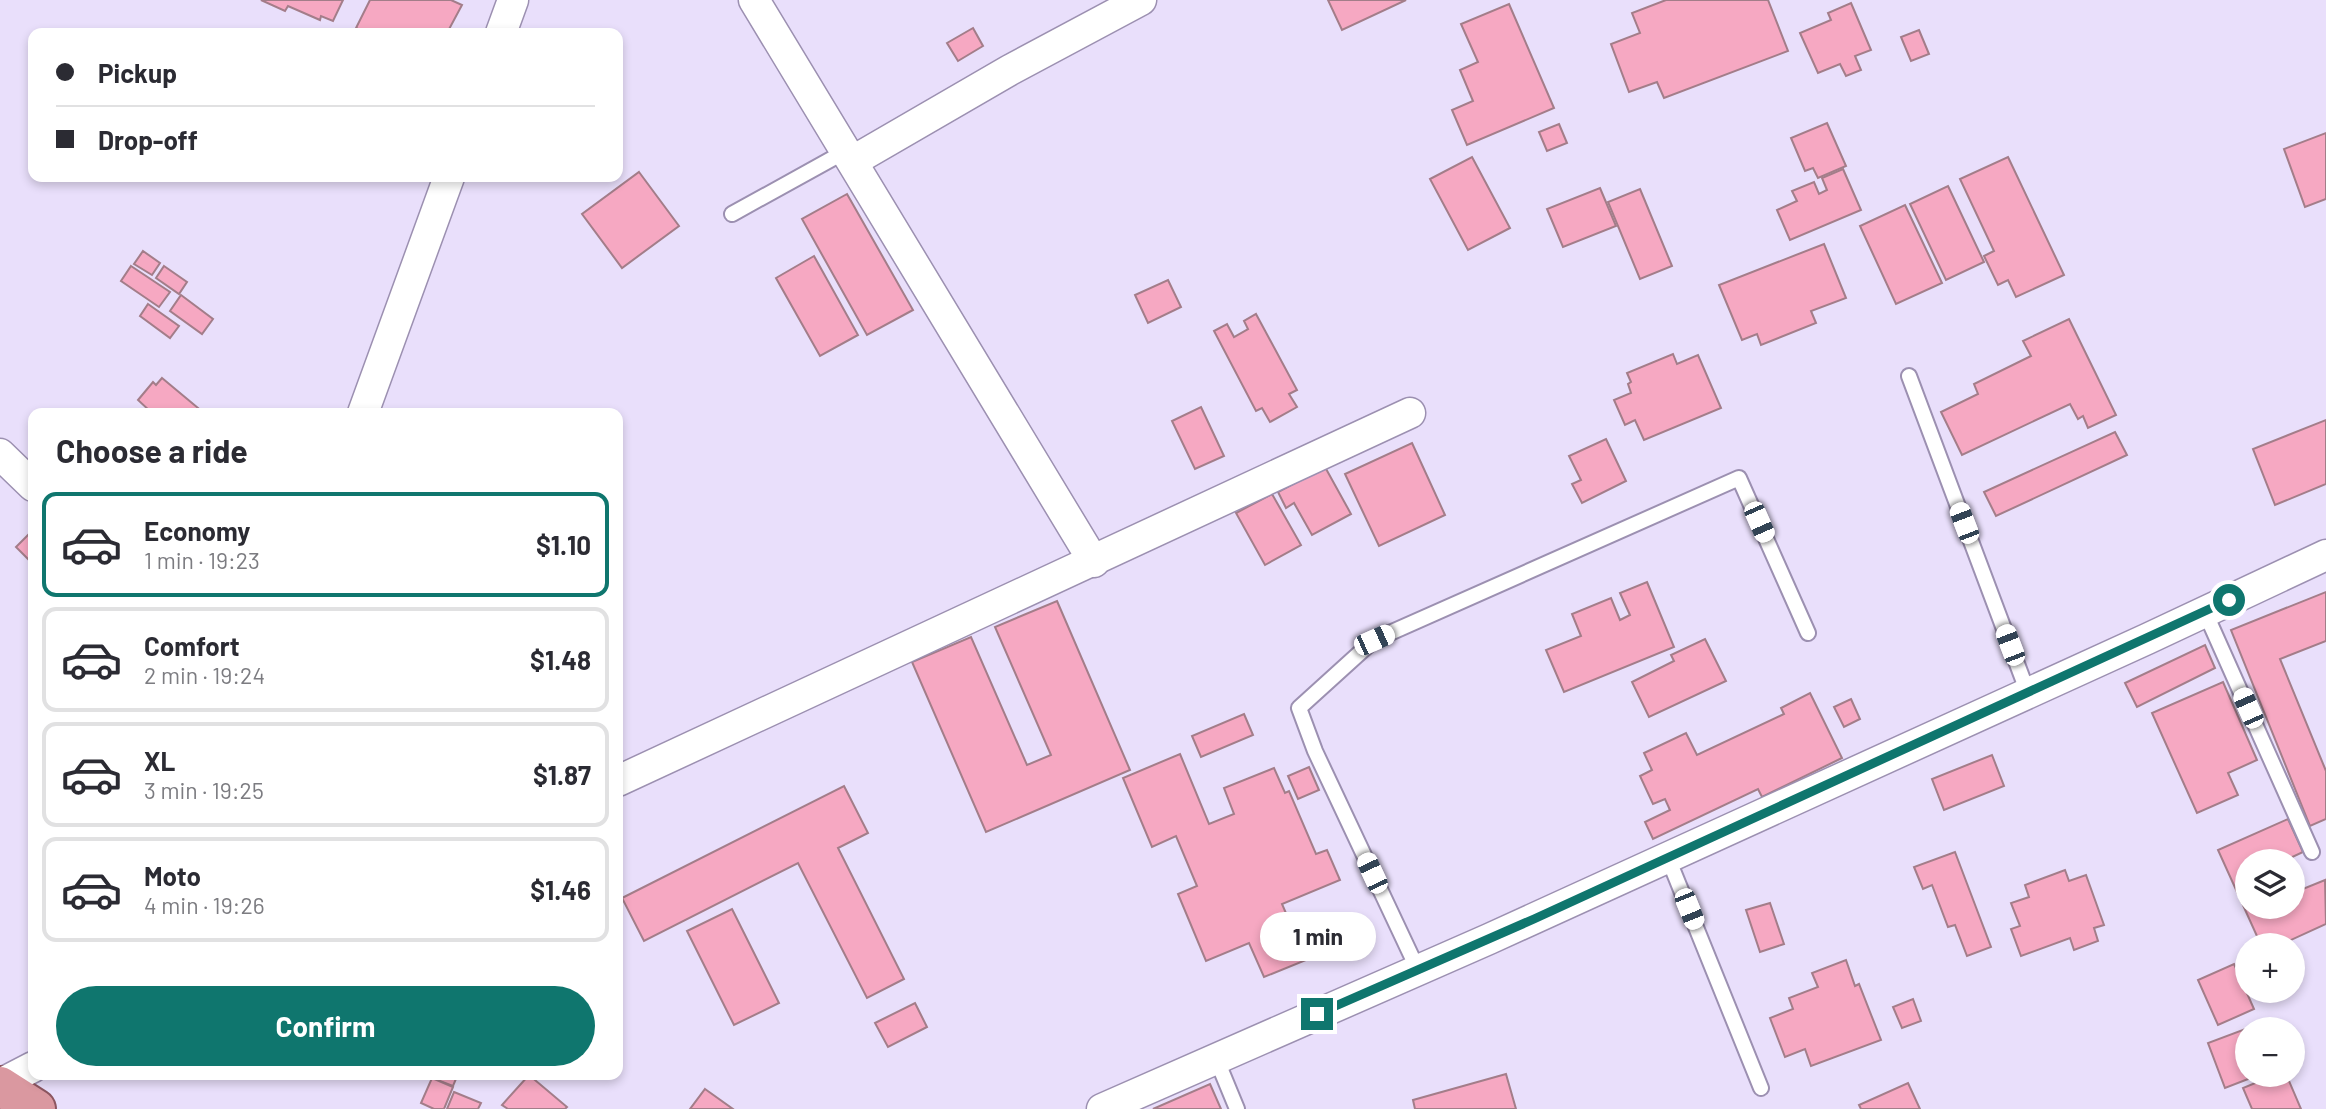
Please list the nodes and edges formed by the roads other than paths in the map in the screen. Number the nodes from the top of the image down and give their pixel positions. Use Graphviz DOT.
graph roads {
  1 [pos="513,0"];
  2 [pos="1141,0"];
  3 [pos="751,4"];
  4 [pos="503,28"];
  5 [pos="849,156"];
  6 [pos="447,182"];
  7 [pos="732,214"];
  8 [pos="1909,376"];
  9 [pos="365,408"];
  10 [pos="1410,413"];
  11 [pos="0,454"];
  12 [pos="28,481"];
  13 [pos="2326,555"];
  14 [pos="1094,562"];
  15 [pos="2205,612"];
  16 [pos="1808,633"];
  17 [pos="2028,693"];
  18 [pos="623,779"];
  19 [pos="2312,852"];
  20 [pos="1668,858"];
  21 [pos="1418,970"];
  22 [pos="1216,1058"];
  23 [pos="28,1070"];
  24 [pos="0,1085"];
  25 [pos="1761,1088"];
  26 [pos="37,1109"];
  27 [pos="1102,1109"];
  28 [pos="1237,1109"];
  1 -- 4 [label="street"];
  2 -- 5 [label="street"];
  3 -- 5 [label="street"];
  5 -- 7 [label="lane"];
  5 -- 14 [label="street"];
  6 -- 9 [label="street"];
  8 -- 17 [label="lane"];
  10 -- 14 [label="street"];
  11 -- 12 [label="street"];
  13 -- 15 [label="street"];
  14 -- 18 [label="street"];
  15 -- 17 [label="street"];
  15 -- 19 [label="lane"];
  16 -- 21 [label="lane"];
  17 -- 20 [label="street"];
  20 -- 21 [label="street"];
  20 -- 25 [label="lane"];
  21 -- 22 [label="street"];
  22 -- 27 [label="street"];
  22 -- 28 [label="lane"];
  23 -- 24 [label="street"];
  24 -- 26 [label="highway"];
}
